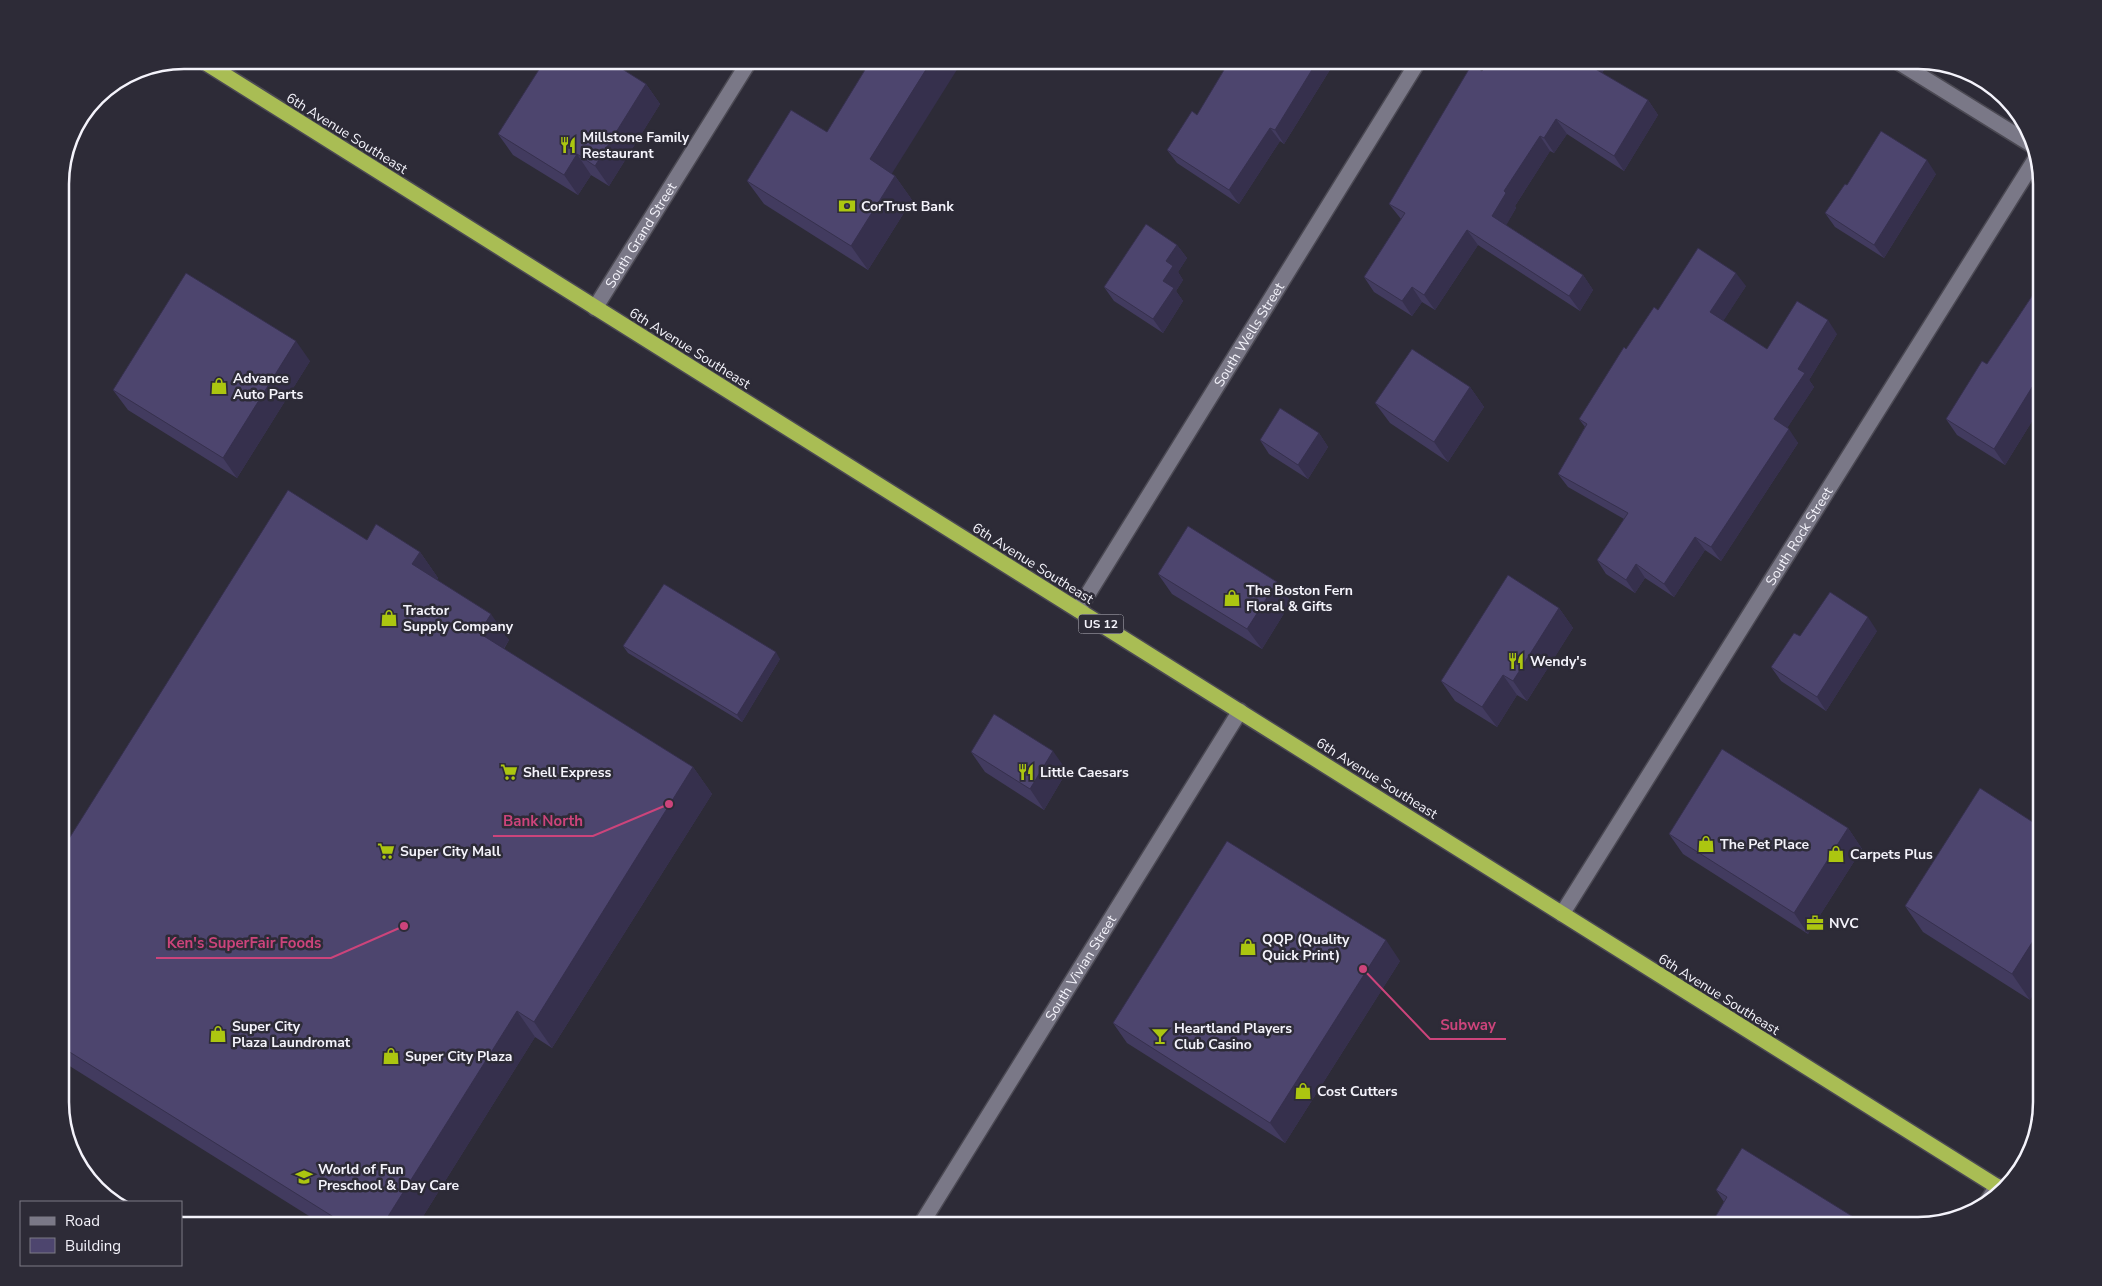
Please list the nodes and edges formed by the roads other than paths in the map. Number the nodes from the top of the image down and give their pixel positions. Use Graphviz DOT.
graph roads {
  1 [pos="215,69"];
  2 [pos="744,69"];
  3 [pos="1413,69"];
  4 [pos="1910,69"];
  5 [pos="2025,140"];
  6 [pos="2032,165"];
  7 [pos="595,308"];
  8 [pos="1078,610"];
  9 [pos="1240,711"];
  10 [pos="1562,914"];
  11 [pos="1998,1186"];
  12 [pos="926,1217"];
  1 -- 7 [label="highway, 6th Avenue Southeast / US 12"];
  2 -- 7 [label="street, South Grand Street"];
  3 -- 8 [label="street, South Wells Street"];
  4 -- 5 [label="street"];
  6 -- 10 [label="street, South Rock Street"];
  7 -- 8 [label="highway, 6th Avenue Southeast / US 12"];
  8 -- 9 [label="highway, 6th Avenue Southeast / US 12"];
  9 -- 10 [label="highway, 6th Avenue Southeast / US 12"];
  9 -- 12 [label="street, South Vivian Street"];
  10 -- 11 [label="highway, 6th Avenue Southeast / US 12"];
}
